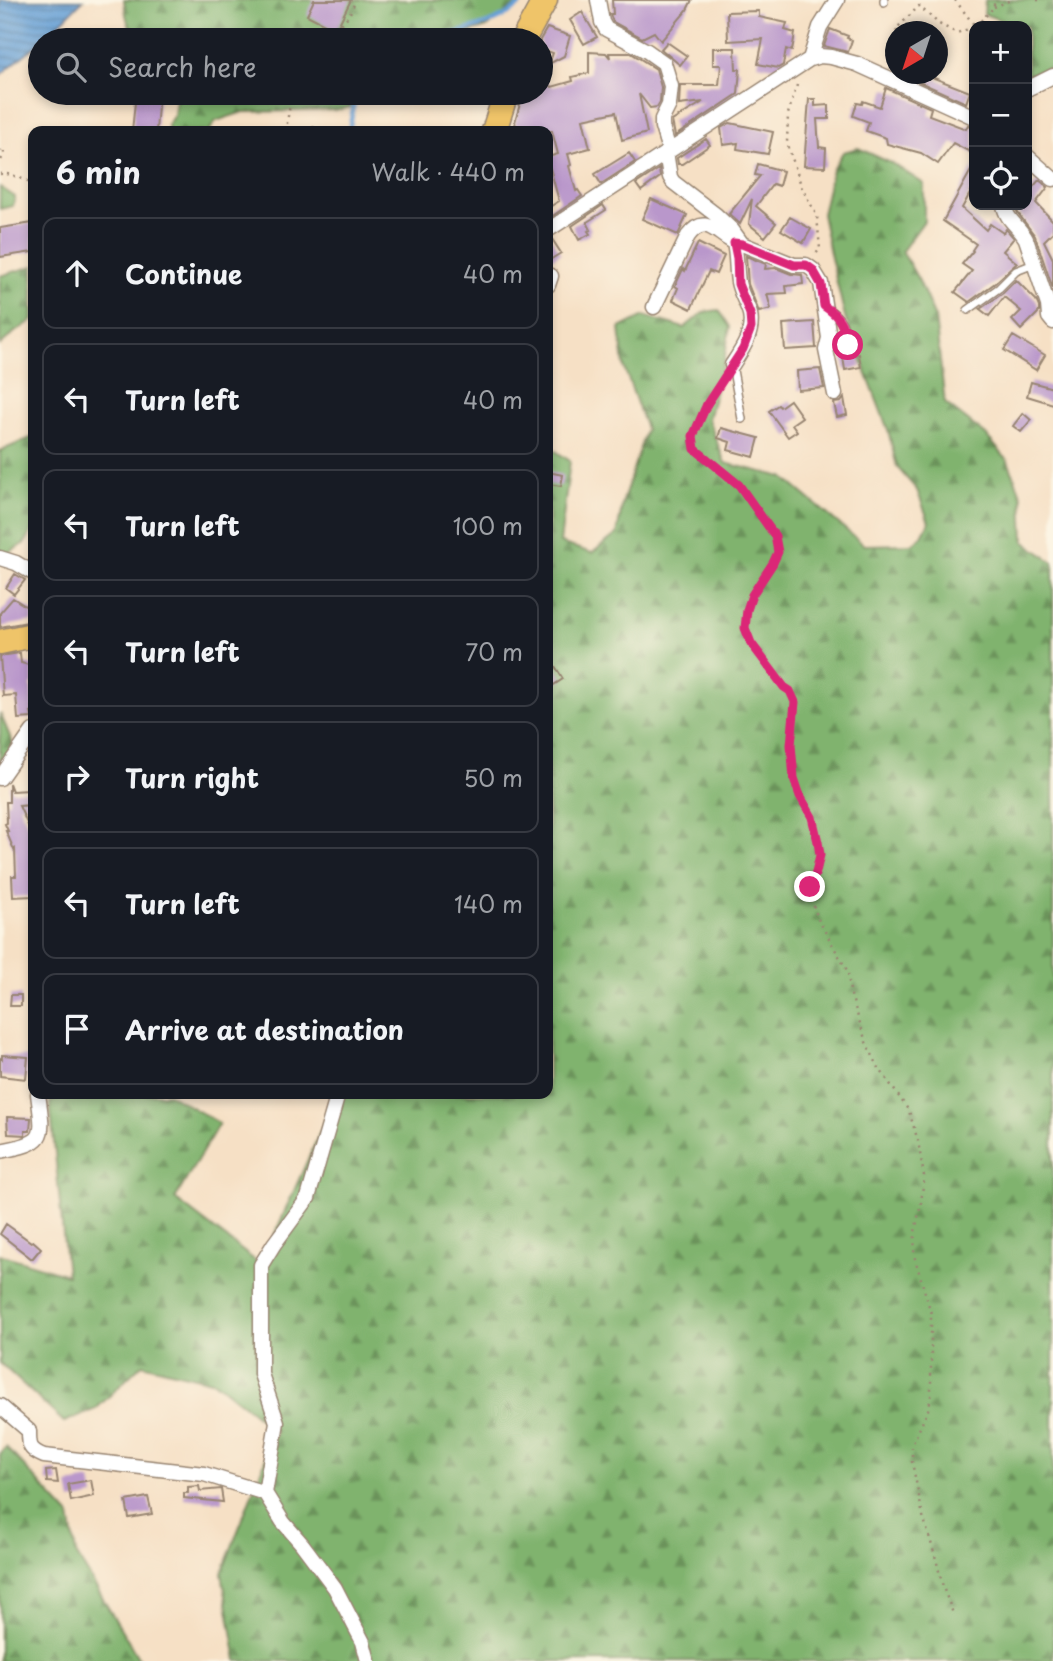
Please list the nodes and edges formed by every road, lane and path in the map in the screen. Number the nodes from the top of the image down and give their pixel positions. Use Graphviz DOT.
graph roads {
  1 [pos="356,0"];
  2 [pos="545,0"];
  3 [pos="598,0"];
  4 [pos="915,0"];
  5 [pos="955,0"];
  6 [pos="994,0"];
  7 [pos="1011,0"];
  8 [pos="838,1"];
  9 [pos="919,6"];
  10 [pos="995,6"];
  11 [pos="904,21"];
  12 [pos="971,21"];
  13 [pos="981,21"];
  14 [pos="338,28"];
  15 [pos="530,28"];
  16 [pos="969,29"];
  17 [pos="808,61"];
  18 [pos="1053,76"];
  19 [pos="1032,86"];
  20 [pos="290,105"];
  21 [pos="502,105"];
  22 [pos="969,115"];
  23 [pos="286,126"];
  24 [pos="496,126"];
  25 [pos="0,151"];
  26 [pos="667,151"];
  27 [pos="0,162"];
  28 [pos="1032,164"];
  29 [pos="0,174"];
  30 [pos="1053,179"];
  31 [pos="28,182"];
  32 [pos="1005,210"];
  33 [pos="553,227"];
  34 [pos="738,244"];
  35 [pos="1034,264"];
  36 [pos="806,265"];
  37 [pos="824,306"];
  38 [pos="654,307"];
  39 [pos="968,310"];
  40 [pos="1053,322"];
  41 [pos="848,345"];
  42 [pos="732,365"];
  43 [pos="835,394"];
  44 [pos="742,419"];
  45 [pos="0,558"];
  46 [pos="28,570"];
  47 [pos="28,636"];
  48 [pos="0,642"];
  49 [pos="28,738"];
  50 [pos="0,778"];
  51 [pos="39,1099"];
  52 [pos="337,1099"];
  53 [pos="0,1151"];
  54 [pos="0,1406"];
  55 [pos="265,1493"];
  56 [pos="954,1616"];
  57 [pos="368,1661"];
  1 -- 14 [label="path"];
  2 -- 15 [label="highway"];
  3 -- 26 [label="street"];
  4 -- 9 [label="path"];
  5 -- 12 [label="path"];
  6 -- 10 [label="path"];
  7 -- 10 [label="path"];
  8 -- 17 [label="street"];
  9 -- 11 [label="path"];
  9 -- 16 [label="path"];
  10 -- 13 [label="path"];
  17 -- 22 [label="street"];
  17 -- 26 [label="street"];
  17 -- 36 [label="path"];
  18 -- 19 [label="street"];
  20 -- 23 [label="path"];
  21 -- 24 [label="highway"];
  25 -- 27 [label="path"];
  26 -- 33 [label="street"];
  26 -- 34 [label="street"];
  28 -- 30 [label="street"];
  29 -- 31 [label="path"];
  32 -- 35 [label="street"];
  34 -- 36 [label="street"];
  34 -- 38 [label="street"];
  34 -- 42 [label="street"];
  35 -- 39 [label="lane"];
  35 -- 40 [label="street"];
  36 -- 37 [label="street"];
  37 -- 41 [label="lane"];
  37 -- 43 [label="street"];
  42 -- 44 [label="lane"];
  42 -- 56 [label="path"];
  45 -- 46 [label="street"];
  47 -- 48 [label="highway"];
  49 -- 50 [label="street"];
  51 -- 53 [label="street"];
  52 -- 55 [label="street"];
  54 -- 55 [label="street"];
  55 -- 57 [label="street"];
}
